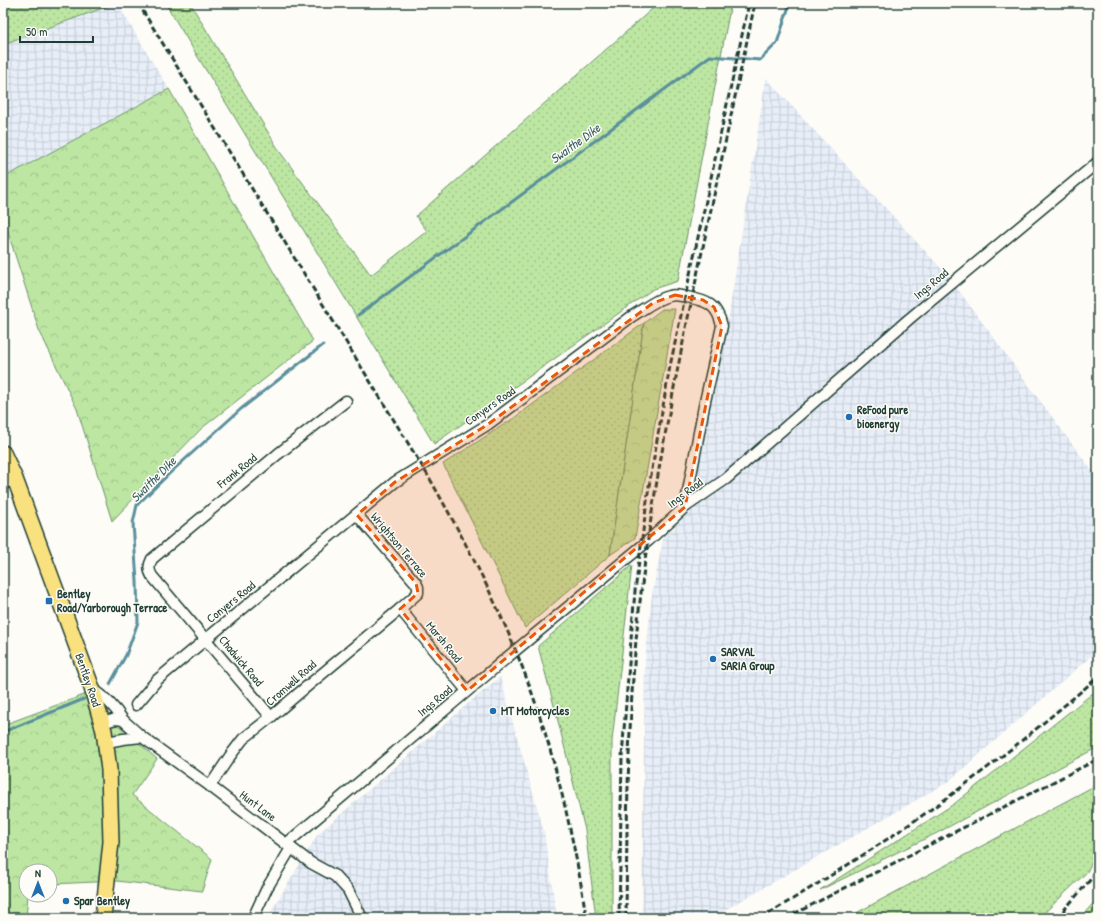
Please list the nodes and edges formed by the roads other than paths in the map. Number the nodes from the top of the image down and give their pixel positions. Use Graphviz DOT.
graph roads {
  1 [pos="1098,162"];
  2 [pos="346,401"];
  3 [pos="3,453"];
  4 [pos="9,481"];
  5 [pos="685,507"];
  6 [pos="357,515"];
  7 [pos="149,564"];
  8 [pos="400,609"];
  9 [pos="206,639"];
  10 [pos="92,688"];
  11 [pos="467,691"];
  12 [pos="136,704"];
  13 [pos="272,717"];
  14 [pos="124,720"];
  15 [pos="102,723"];
  16 [pos="142,737"];
  17 [pos="106,742"];
  18 [pos="210,786"];
  19 [pos="289,846"];
  20 [pos="103,918"];
  21 [pos="253,918"];
  22 [pos="362,918"];
  1 -- 5 [label="street, Ings Road"];
  2 -- 7 [label="street, Frank Road"];
  3 -- 4 [label="highway, Bentley Road"];
  4 -- 10 [label="highway, Bentley Road"];
  5 -- 6 [label="street, Conyers Road"];
  5 -- 11 [label="street, Ings Road"];
  6 -- 8 [label="street, Wrightson Terrace"];
  6 -- 9 [label="street, Conyers Road"];
  7 -- 9 [label="street, Chadwick Road"];
  8 -- 11 [label="street, Marsh Road"];
  8 -- 13 [label="street, Cromwell Road"];
  9 -- 12 [label="street, Conyers Road"];
  9 -- 13 [label="street, Chadwick Road"];
  10 -- 14 [label="street, Hunt Lane"];
  10 -- 15 [label="highway, Bentley Road"];
  11 -- 19 [label="street, Ings Road"];
  13 -- 18 [label="street, Cromwell Road"];
  14 -- 15 [label="street"];
  14 -- 16 [label="street, Hunt Lane"];
  15 -- 17 [label="highway, Bentley Road"];
  16 -- 17 [label="street"];
  16 -- 18 [label="street, Hunt Lane"];
  17 -- 20 [label="highway, Bentley Road"];
  18 -- 19 [label="street, Hunt Lane"];
  19 -- 21 [label="street"];
  19 -- 22 [label="street, Hunt Lane"];
}
